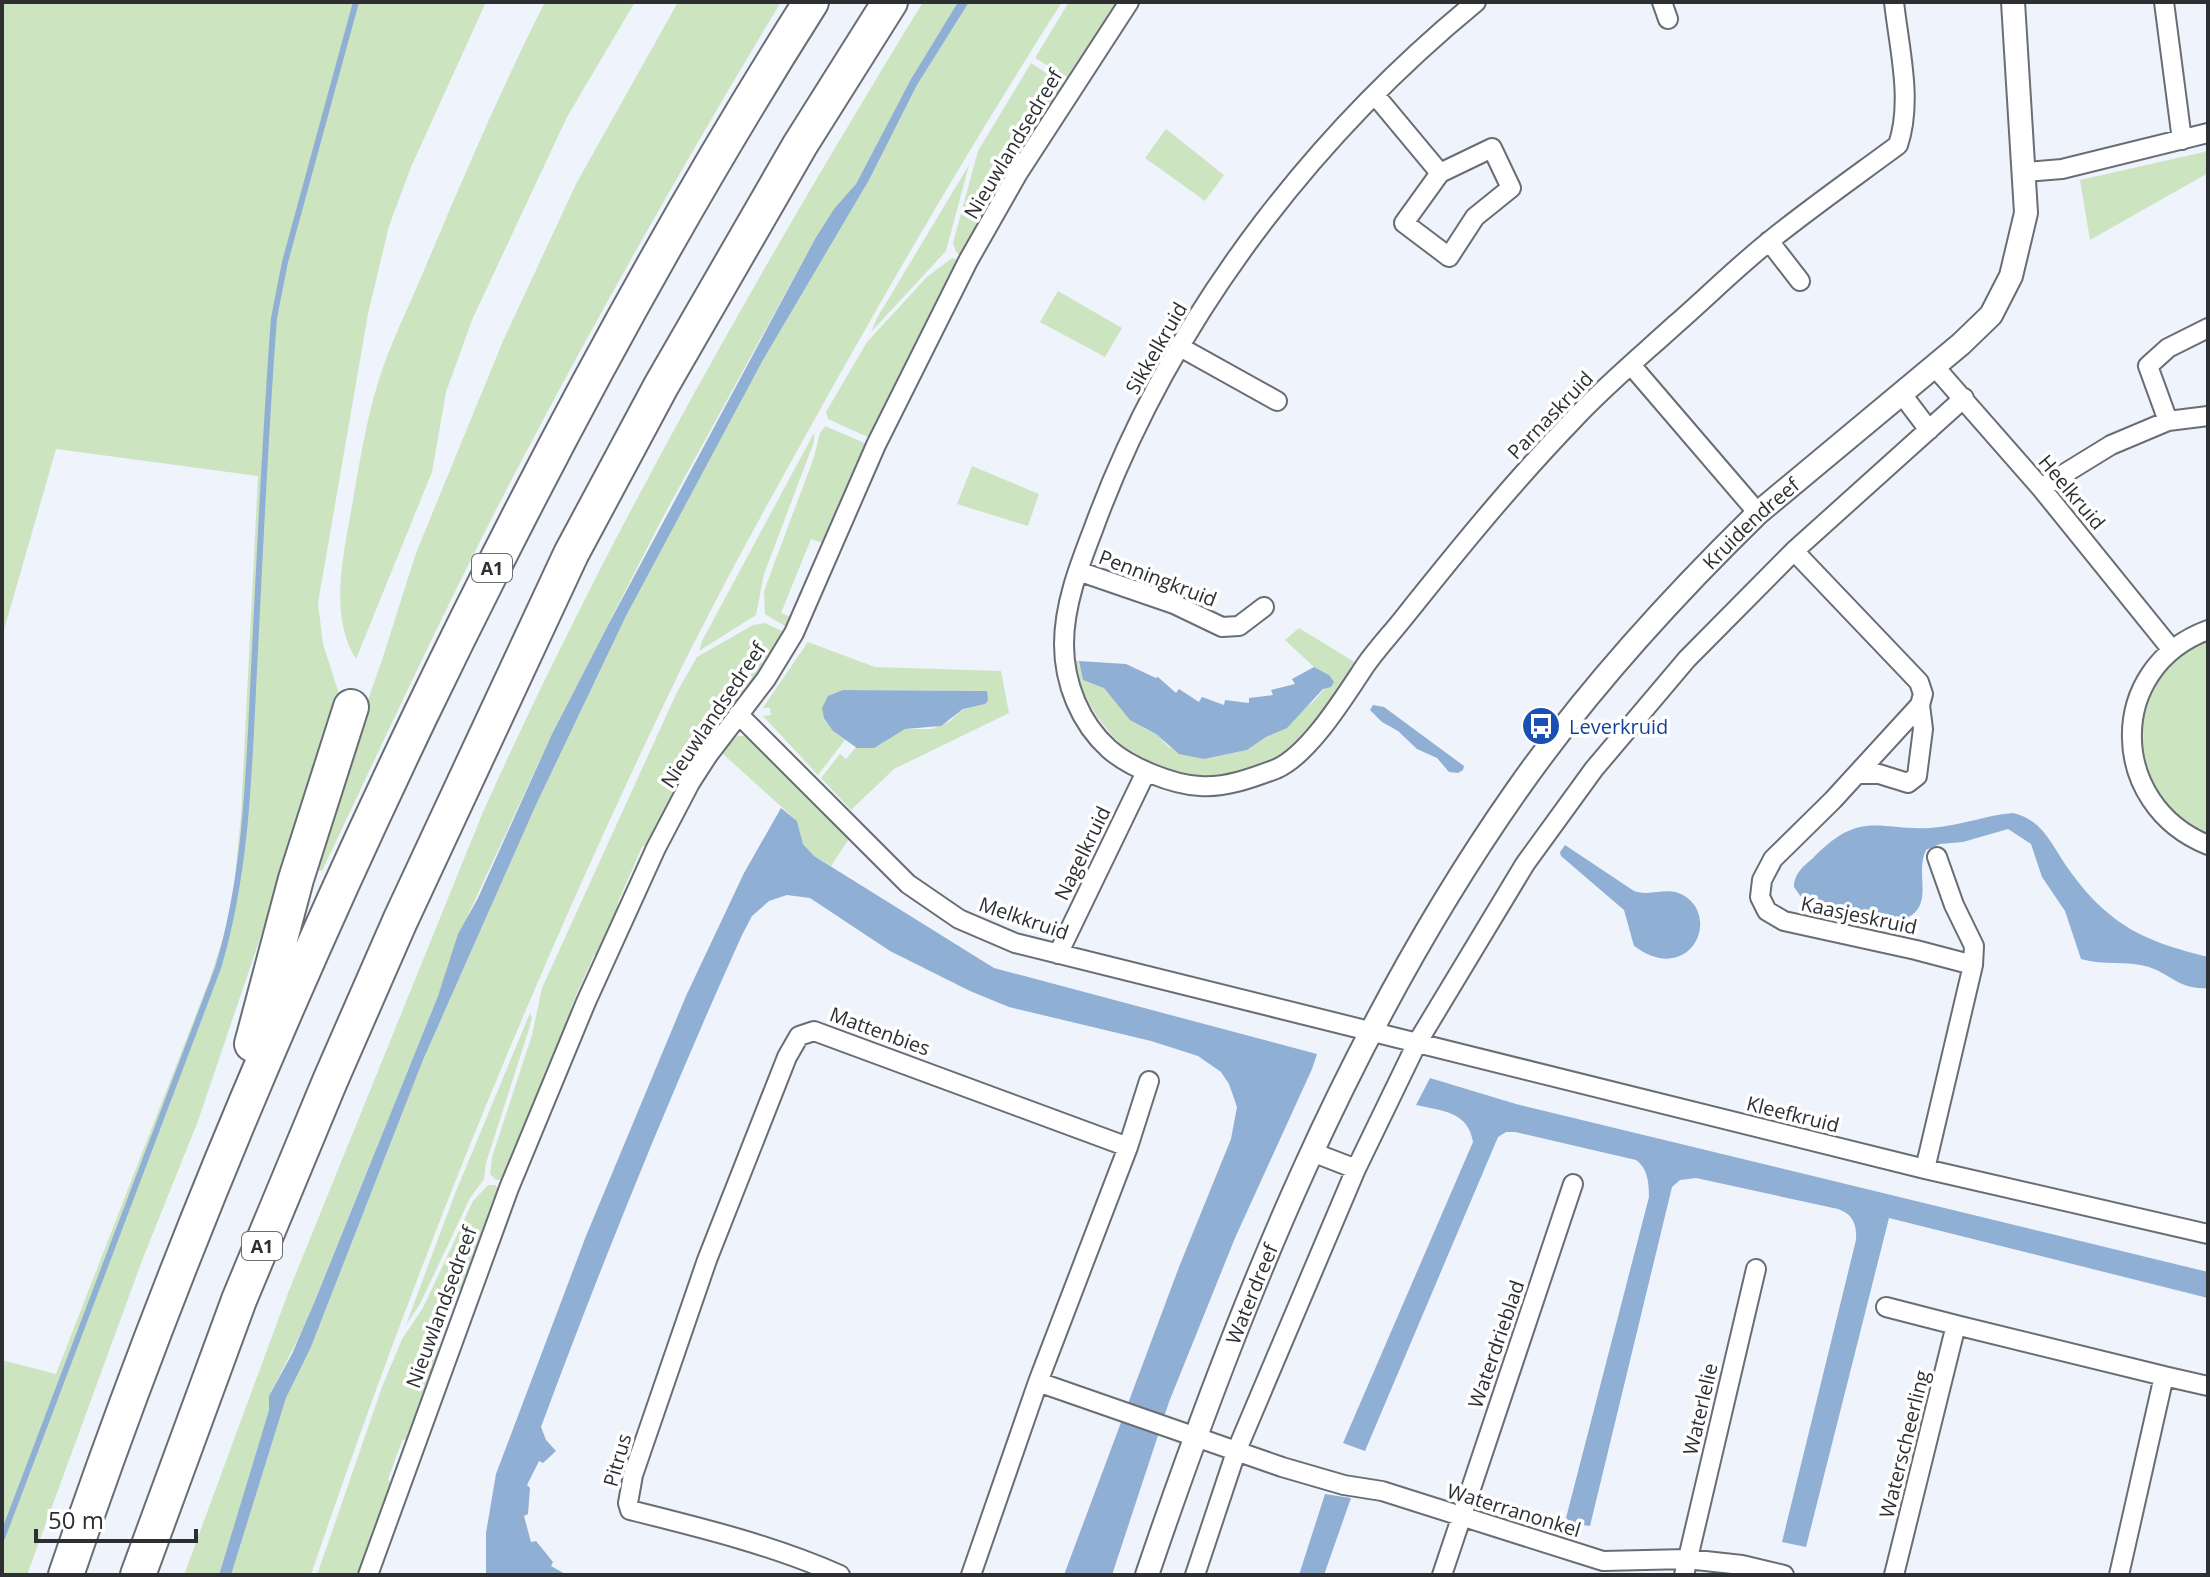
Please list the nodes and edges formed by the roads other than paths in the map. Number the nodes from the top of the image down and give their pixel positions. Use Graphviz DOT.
graph roads {
  1 [pos="811,2"];
  2 [pos="890,2"];
  3 [pos="1129,2"];
  4 [pos="1476,2"];
  5 [pos="1894,2"];
  6 [pos="2013,2"];
  7 [pos="2164,2"];
  8 [pos="1375,95"];
  9 [pos="2208,133"];
  10 [pos="2182,140"];
  11 [pos="2025,172"];
  12 [pos="1440,173"];
  13 [pos="1769,241"];
  14 [pos="1800,281"];
  15 [pos="2208,328"];
  16 [pos="1180,347"];
  17 [pos="1631,365"];
  18 [pos="1934,366"];
  19 [pos="1901,393"];
  20 [pos="1964,398"];
  21 [pos="1277,401"];
  22 [pos="2208,416"];
  23 [pos="2168,421"];
  24 [pos="1929,430"];
  25 [pos="2041,488"];
  26 [pos="1758,513"];
  27 [pos="1794,551"];
  28 [pos="1078,571"];
  29 [pos="1264,607"];
  30 [pos="2208,630"];
  31 [pos="2172,650"];
  32 [pos="1920,705"];
  33 [pos="351,707"];
  34 [pos="738,714"];
  35 [pos="1146,772"];
  36 [pos="1857,774"];
  37 [pos="2208,845"];
  38 [pos="1937,857"];
  39 [pos="1058,954"];
  40 [pos="1973,965"];
  41 [pos="1369,1032"];
  42 [pos="1417,1043"];
  43 [pos="1149,1081"];
  44 [pos="1128,1147"];
  45 [pos="1312,1152"];
  46 [pos="222,1159"];
  47 [pos="1356,1169"];
  48 [pos="1925,1169"];
  49 [pos="1573,1184"];
  50 [pos="2208,1234"];
  51 [pos="707,1260"];
  52 [pos="1756,1269"];
  53 [pos="1886,1307"];
  54 [pos="1956,1325"];
  55 [pos="2164,1376"];
  56 [pos="1038,1382"];
  57 [pos="2208,1386"];
  58 [pos="1194,1437"];
  59 [pos="1236,1452"];
  60 [pos="1461,1518"];
  61 [pos="1686,1567"];
  62 [pos="66,1575"];
  63 [pos="138,1575"];
  64 [pos="368,1575"];
  65 [pos="840,1575"];
  66 [pos="971,1575"];
  67 [pos="1147,1575"];
  68 [pos="1195,1575"];
  69 [pos="1442,1575"];
  70 [pos="1784,1575"];
  71 [pos="1894,1575"];
  72 [pos="2119,1575"];
  1 -- 46 [label="highway, A1"];
  2 -- 63 [label="highway, A1"];
  3 -- 34 [label="street, Nieuwlandsedreef"];
  4 -- 8 [label="street, Sikkelkruid"];
  5 -- 13 [label="street, Parnaskruid"];
  6 -- 11 [label="street, Kruidendreef"];
  7 -- 10 [label="street"];
  8 -- 12 [label="street"];
  8 -- 16 [label="street, Sikkelkruid"];
  9 -- 10 [label="street"];
  10 -- 11 [label="street"];
  11 -- 18 [label="street, Kruidendreef"];
  12 -- 12 [label="street"];
  13 -- 14 [label="street"];
  13 -- 17 [label="street, Parnaskruid"];
  15 -- 23 [label="street"];
  16 -- 21 [label="street"];
  16 -- 28 [label="street, Sikkelkruid"];
  17 -- 26 [label="street"];
  17 -- 35 [label="street, Parnaskruid"];
  18 -- 19 [label="street, Kruidendreef"];
  18 -- 20 [label="street, Heelkruid"];
  19 -- 24 [label="street"];
  19 -- 26 [label="street, Kruidendreef"];
  20 -- 24 [label="street"];
  20 -- 25 [label="street, Heelkruid"];
  22 -- 23 [label="street"];
  23 -- 25 [label="street"];
  24 -- 27 [label="street"];
  25 -- 31 [label="street, Heelkruid"];
  26 -- 41 [label="street, Kruidendreef"];
  27 -- 32 [label="street"];
  27 -- 42 [label="street"];
  28 -- 29 [label="street, Penningkruid"];
  28 -- 35 [label="street, Sikkelkruid"];
  30 -- 31 [label="street"];
  31 -- 37 [label="street"];
  32 -- 36 [label="street, Kaasjeskruid"];
  32 -- 36 [label="street"];
  33 -- 46 [label="highway, A1"];
  34 -- 39 [label="street, Melkkruid"];
  34 -- 64 [label="street, Nieuwlandsedreef"];
  35 -- 39 [label="street, Nagelkruid"];
  36 -- 40 [label="street, Kaasjeskruid"];
  38 -- 40 [label="street"];
  39 -- 41 [label="street, Melkkruid"];
  40 -- 48 [label="street"];
  41 -- 42 [label="street, Kleefkruid"];
  41 -- 45 [label="street, Waterdreef"];
  42 -- 47 [label="street"];
  42 -- 48 [label="street, Kleefkruid"];
  43 -- 44 [label="street"];
  44 -- 51 [label="street, Mattenbies"];
  44 -- 56 [label="street"];
  45 -- 47 [label="street"];
  45 -- 58 [label="street, Waterdreef"];
  46 -- 62 [label="highway, A1"];
  47 -- 59 [label="street"];
  48 -- 50 [label="street, Kleefkruid"];
  49 -- 60 [label="street, Waterdrieblad"];
  51 -- 65 [label="street, Pitrus"];
  52 -- 61 [label="street, Waterlelie"];
  53 -- 54 [label="street"];
  54 -- 55 [label="street"];
  54 -- 71 [label="street, Waterscheerling"];
  55 -- 57 [label="street"];
  55 -- 72 [label="street"];
  56 -- 58 [label="street"];
  56 -- 66 [label="street"];
  58 -- 59 [label="street"];
  58 -- 67 [label="street, Waterdreef"];
  59 -- 60 [label="street, Waterranonkel"];
  59 -- 68 [label="street"];
  60 -- 61 [label="street, Waterranonkel"];
  60 -- 69 [label="street, Waterdrieblad"];
  61 -- 70 [label="street, Waterranonkel"];
}
